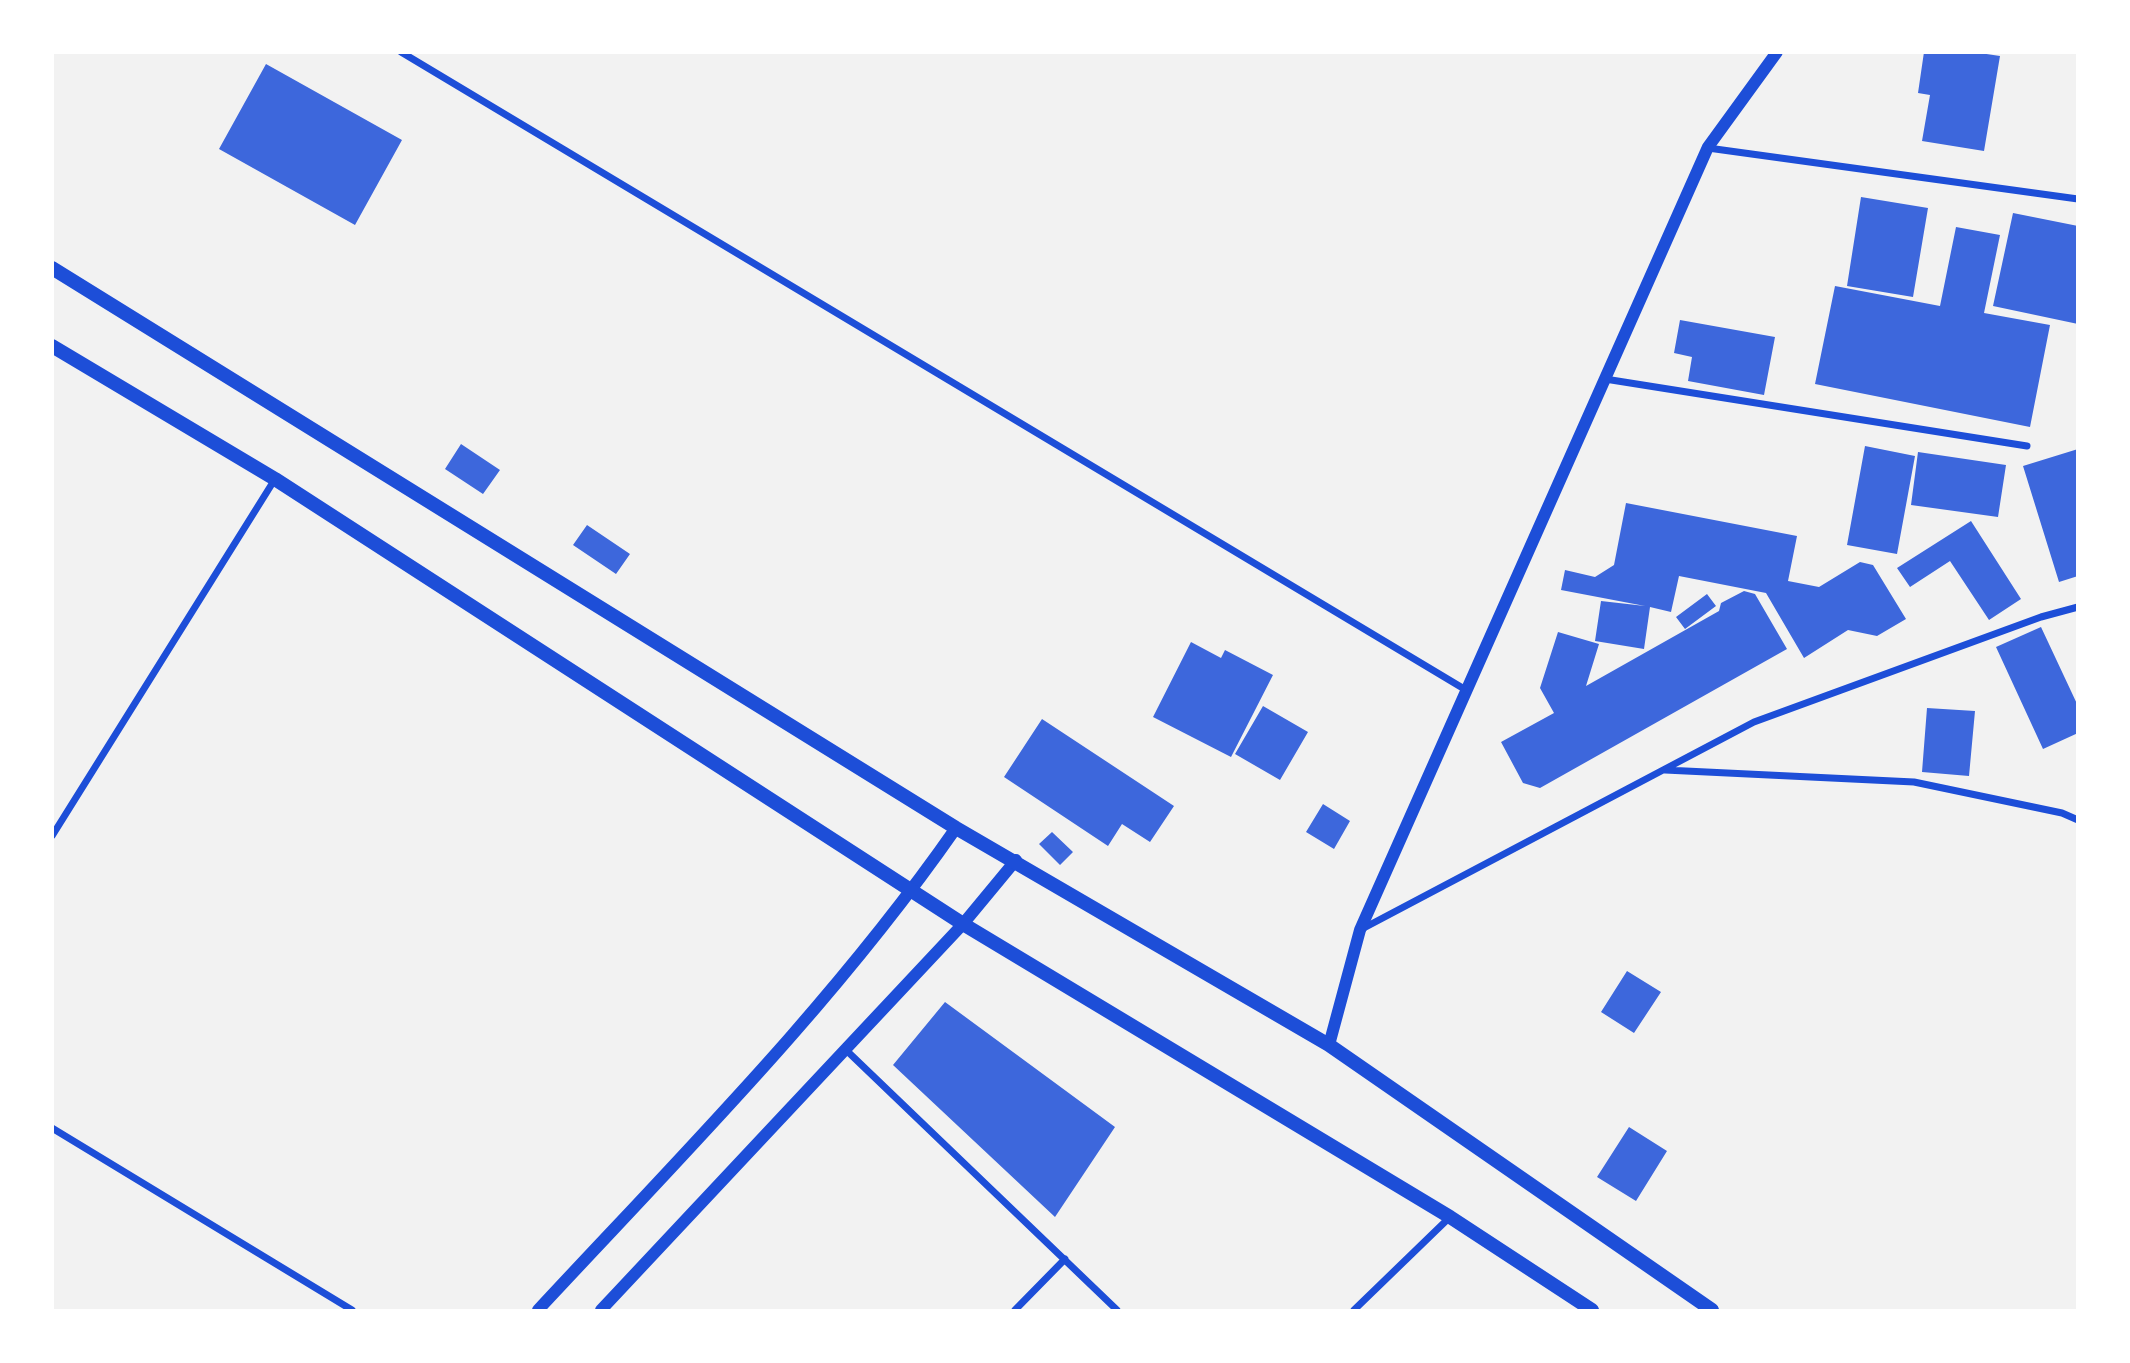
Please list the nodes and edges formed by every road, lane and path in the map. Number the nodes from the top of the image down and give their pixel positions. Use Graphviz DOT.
graph roads {
  1 [pos="401,52"];
  2 [pos="1777,52"];
  3 [pos="1707,147"];
  4 [pos="2077,199"];
  5 [pos="52,268"];
  6 [pos="52,346"];
  7 [pos="1605,379"];
  8 [pos="2026,446"];
  9 [pos="275,479"];
  10 [pos="2077,607"];
  11 [pos="1466,690"];
  12 [pos="1664,769"];
  13 [pos="2077,820"];
  14 [pos="956,828"];
  15 [pos="52,836"];
  16 [pos="1016,860"];
  17 [pos="913,889"];
  18 [pos="963,924"];
  19 [pos="1360,930"];
  20 [pos="1329,1045"];
  21 [pos="846,1050"];
  22 [pos="52,1128"];
  23 [pos="1450,1217"];
  24 [pos="1065,1259"];
  25 [pos="352,1311"];
  26 [pos="538,1311"];
  27 [pos="601,1311"];
  28 [pos="1015,1311"];
  29 [pos="1117,1311"];
  30 [pos="1354,1311"];
  31 [pos="1592,1311"];
  32 [pos="1712,1311"];
  1 -- 11 [label="street"];
  2 -- 3 [label="street"];
  3 -- 4 [label="street"];
  3 -- 7 [label="street"];
  5 -- 14 [label="main road"];
  6 -- 9 [label="main road"];
  7 -- 8 [label="street"];
  7 -- 11 [label="street"];
  9 -- 15 [label="street"];
  9 -- 17 [label="main road"];
  10 -- 12 [label="street"];
  11 -- 19 [label="street"];
  12 -- 13 [label="street"];
  12 -- 19 [label="street"];
  14 -- 16 [label="main road"];
  14 -- 17 [label="street"];
  16 -- 18 [label="street"];
  16 -- 20 [label="main road"];
  17 -- 18 [label="main road"];
  17 -- 26 [label="street"];
  18 -- 21 [label="street"];
  18 -- 23 [label="main road"];
  19 -- 20 [label="street"];
  20 -- 32 [label="main road"];
  21 -- 24 [label="street"];
  21 -- 27 [label="street"];
  22 -- 25 [label="street"];
  23 -- 30 [label="street"];
  23 -- 31 [label="main road"];
  24 -- 28 [label="street"];
  24 -- 29 [label="street"];
}
